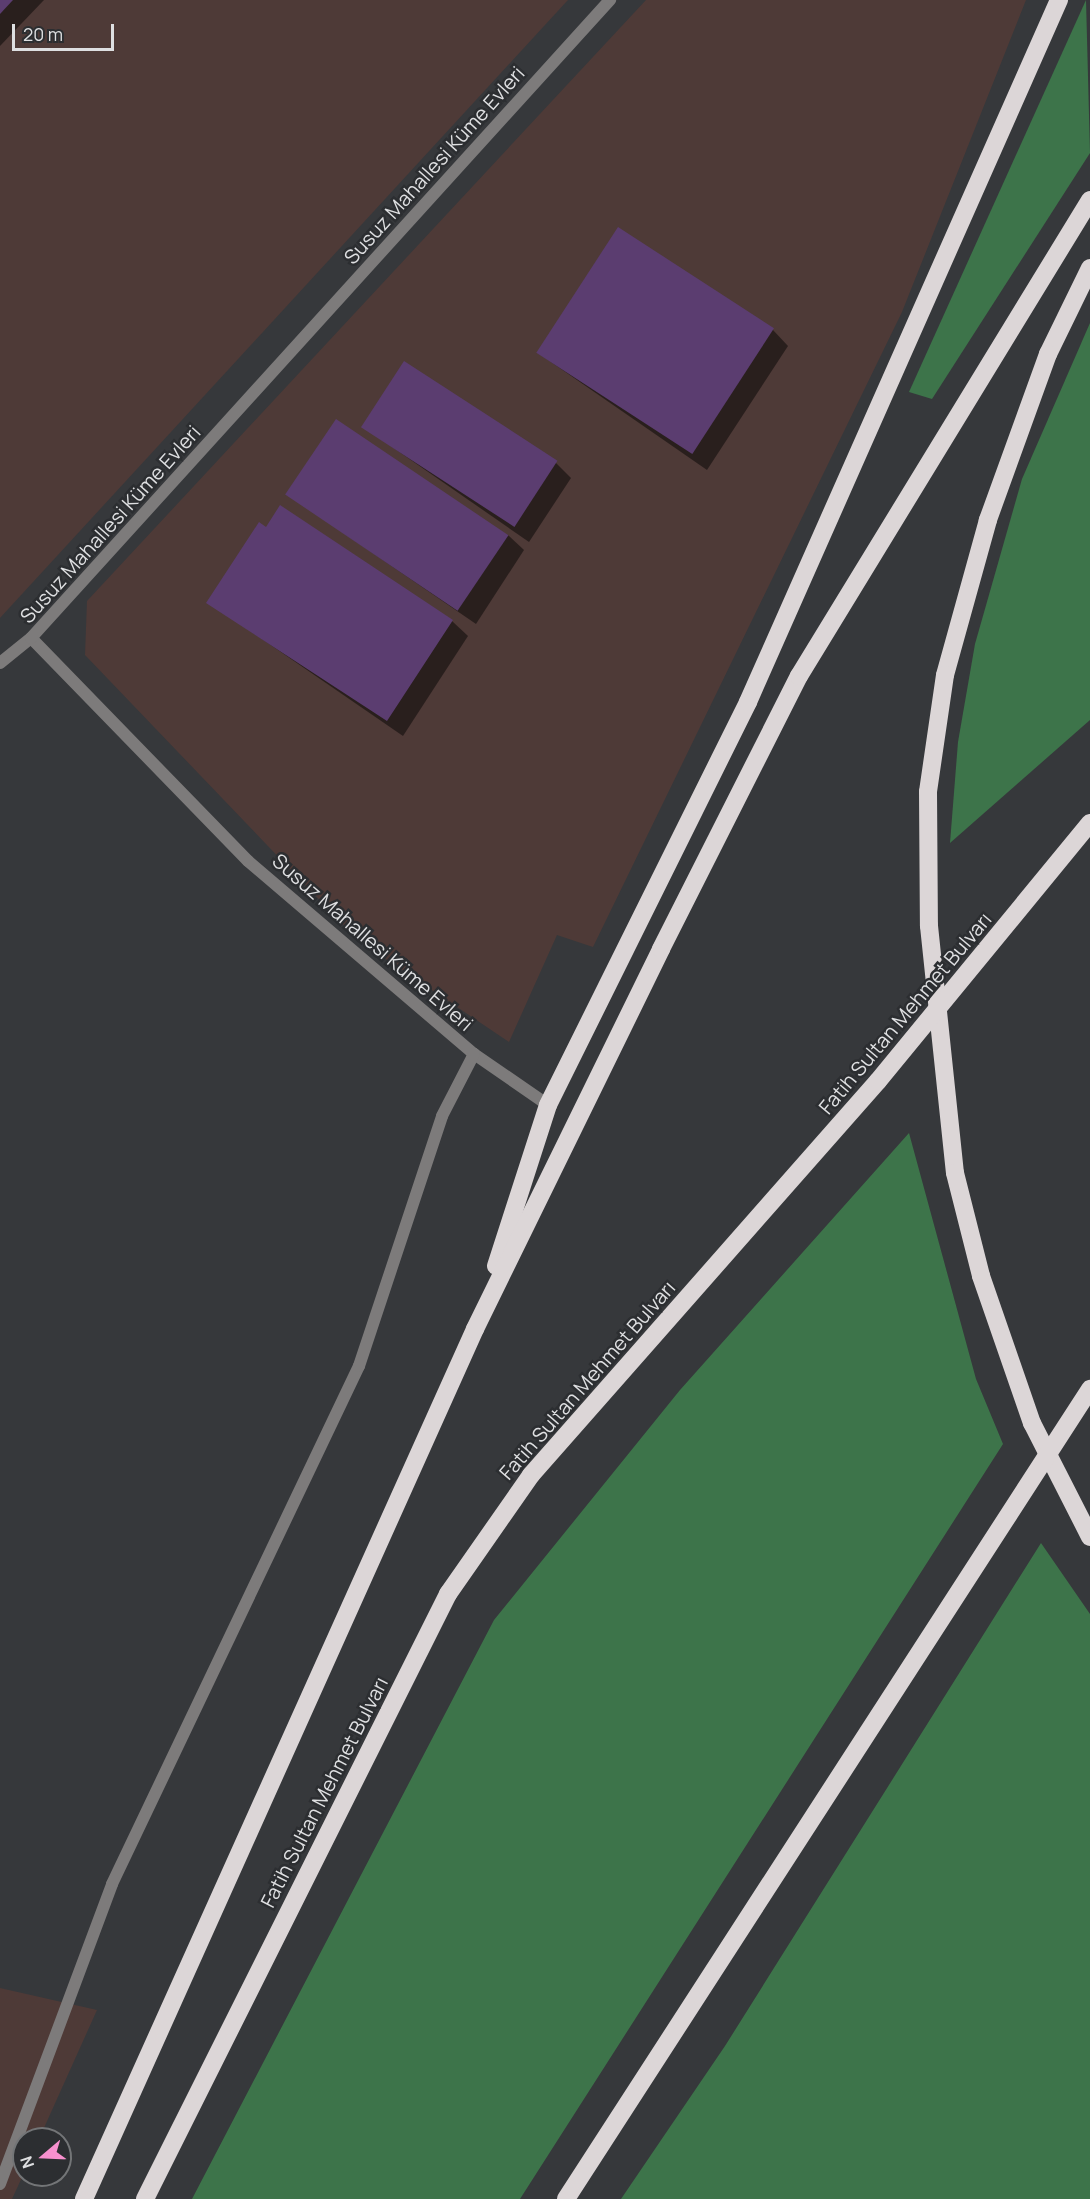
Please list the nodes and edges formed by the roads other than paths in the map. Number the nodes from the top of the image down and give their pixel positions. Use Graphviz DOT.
graph roads {
  1 [pos="610,0"];
  2 [pos="1059,0"];
  3 [pos="1090,200"];
  4 [pos="1090,268"];
  5 [pos="31,638"];
  6 [pos="0,663"];
  7 [pos="1090,823"];
  8 [pos="474,1054"];
  9 [pos="548,1105"];
  10 [pos="475,1329"];
  11 [pos="1090,1389"];
  12 [pos="1090,1537"];
  13 [pos="0,2184"];
  14 [pos="84,2199"];
  15 [pos="145,2199"];
  16 [pos="566,2199"];
  1 -- 5 [label="street, Susuz Mahallesi Küme Evleri"];
  2 -- 9 [label="highway"];
  3 -- 10 [label="highway"];
  4 -- 12 [label="highway"];
  5 -- 6 [label="street"];
  5 -- 8 [label="street, Susuz Mahallesi Küme Evleri"];
  7 -- 15 [label="highway, Fatih Sultan Mehmet Bulvarı"];
  8 -- 9 [label="street, Susuz Mahallesi Küme Evleri"];
  8 -- 13 [label="street"];
  9 -- 10 [label="highway"];
  10 -- 14 [label="highway"];
  11 -- 16 [label="highway"];
}
